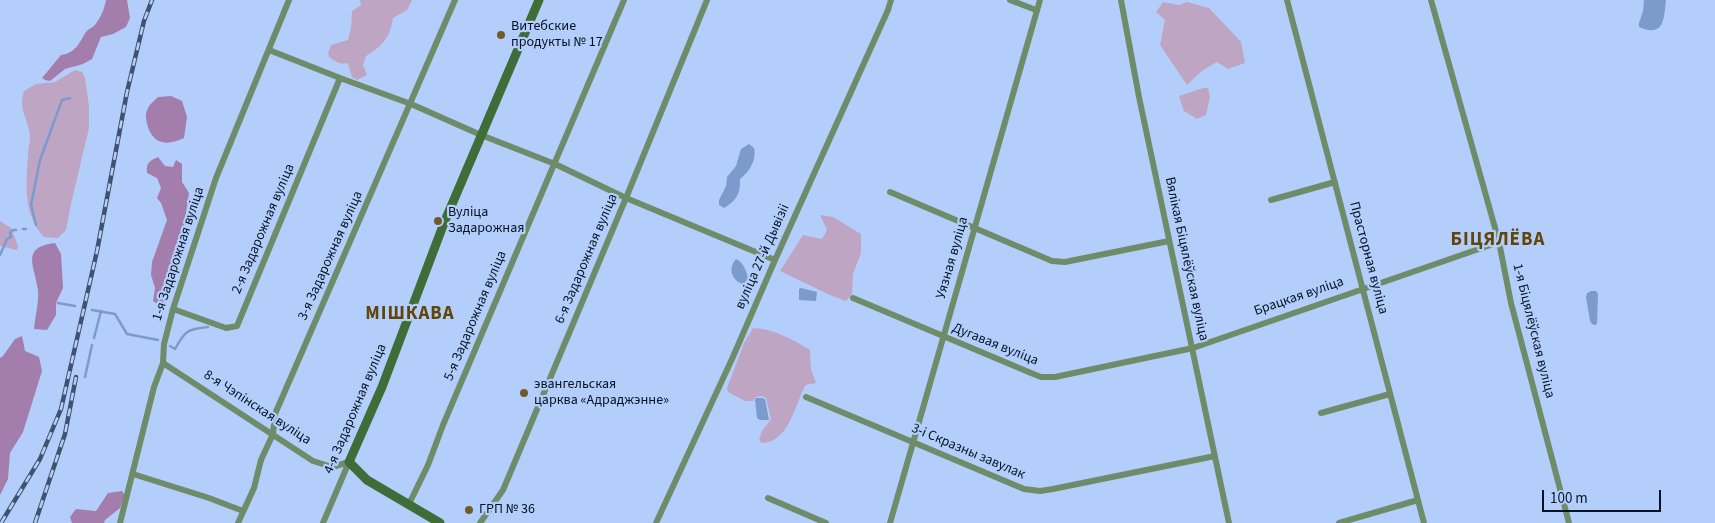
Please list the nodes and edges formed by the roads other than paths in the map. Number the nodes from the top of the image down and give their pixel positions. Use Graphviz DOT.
graph roads {
  1 [pos="289,0"];
  2 [pos="455,0"];
  3 [pos="539,0"];
  4 [pos="624,0"];
  5 [pos="706,0"];
  6 [pos="891,0"];
  7 [pos="1010,0"];
  8 [pos="1040,0"];
  9 [pos="1121,0"];
  10 [pos="1287,0"];
  11 [pos="1431,0"];
  12 [pos="1036,10"];
  13 [pos="269,50"];
  14 [pos="340,78"];
  15 [pos="411,104"];
  16 [pos="481,135"];
  17 [pos="555,164"];
  18 [pos="1335,182"];
  19 [pos="890,192"];
  20 [pos="626,198"];
  21 [pos="1271,200"];
  22 [pos="976,228"];
  23 [pos="1169,241"];
  24 [pos="1499,242"];
  25 [pos="775,260"];
  26 [pos="1363,288"];
  27 [pos="853,298"];
  28 [pos="173,309"];
  29 [pos="943,337"];
  30 [pos="1192,348"];
  31 [pos="163,363"];
  32 [pos="1390,394"];
  33 [pos="806,397"];
  34 [pos="1320,413"];
  35 [pos="273,434"];
  36 [pos="913,442"];
  37 [pos="1215,456"];
  38 [pos="349,462"];
  39 [pos="133,474"];
  40 [pos="768,498"];
  41 [pos="1418,500"];
  42 [pos="409,504"];
  43 [pos="243,511"];
  44 [pos="120,523"];
  45 [pos="238,523"];
  46 [pos="323,523"];
  47 [pos="440,523"];
  48 [pos="480,523"];
  49 [pos="656,523"];
  50 [pos="826,523"];
  51 [pos="890,523"];
  52 [pos="1229,523"];
  53 [pos="1339,523"];
  54 [pos="1424,523"];
  55 [pos="1569,523"];
  1 -- 13 [label="street, 1-я Задарожная вуліца"];
  2 -- 15 [label="street, 3-я Задарожная вуліца"];
  3 -- 16 [label="main road, 4-я Задарожная вуліца"];
  4 -- 17 [label="street, 5-я Задарожная вуліца"];
  5 -- 20 [label="street, 6-я Задарожная вуліца"];
  6 -- 25 [label="street, вуліца 27-й Дывізіі"];
  7 -- 12 [label="street"];
  8 -- 12 [label="street, Уязная вуліца"];
  9 -- 23 [label="street, Вялікая Біцялёўская вуліца"];
  10 -- 18 [label="street, Прасторная вуліца"];
  11 -- 24 [label="street, 1-я Біцялёўская вуліца"];
  12 -- 22 [label="street, Уязная вуліца"];
  13 -- 14 [label="street"];
  13 -- 28 [label="street, 1-я Задарожная вуліца"];
  14 -- 15 [label="street"];
  14 -- 28 [label="street, 2-я Задарожная вуліца"];
  15 -- 16 [label="street"];
  15 -- 35 [label="street, 3-я Задарожная вуліца"];
  16 -- 17 [label="street"];
  16 -- 38 [label="main road, 4-я Задарожная вуліца"];
  17 -- 20 [label="street"];
  17 -- 42 [label="street, 5-я Задарожная вуліца"];
  18 -- 21 [label="street"];
  18 -- 26 [label="street, Прасторная вуліца"];
  19 -- 22 [label="street"];
  20 -- 25 [label="street"];
  20 -- 48 [label="street, 6-я Задарожная вуліца"];
  22 -- 23 [label="street"];
  22 -- 29 [label="street, Уязная вуліца"];
  23 -- 30 [label="street, Вялікая Біцялёўская вуліца"];
  24 -- 26 [label="street, Брацкая вуліца"];
  24 -- 55 [label="street, 1-я Біцялёўская вуліца"];
  25 -- 49 [label="street, вуліца 27-й Дывізіі"];
  26 -- 30 [label="street, Брацкая вуліца"];
  26 -- 32 [label="street, Прасторная вуліца"];
  27 -- 29 [label="street, Дугавая вуліца"];
  28 -- 31 [label="street, 1-я Задарожная вуліца"];
  29 -- 30 [label="street, Дугавая вуліца"];
  29 -- 36 [label="street, Уязная вуліца"];
  30 -- 37 [label="street, Вялікая Біцялёўская вуліца"];
  31 -- 35 [label="street, 8-я Чэпінская вуліца"];
  31 -- 39 [label="street, 1-я Задарожная вуліца"];
  32 -- 34 [label="street"];
  32 -- 41 [label="street, Прасторная вуліца"];
  33 -- 36 [label="street, 3-і Скразны завулак"];
  35 -- 38 [label="street, 8-я Чэпінская вуліца"];
  35 -- 43 [label="street, 3-я Задарожная вуліца"];
  36 -- 37 [label="street, 3-і Скразны завулак"];
  36 -- 51 [label="street, Уязная вуліца"];
  37 -- 52 [label="street, Вялікая Біцялёўская вуліца"];
  38 -- 42 [label="main road"];
  38 -- 46 [label="street, 4-я Задарожная вуліца"];
  39 -- 43 [label="street"];
  39 -- 44 [label="street, 1-я Задарожная вуліца"];
  40 -- 50 [label="street"];
  41 -- 53 [label="street"];
  41 -- 54 [label="street, Прасторная вуліца"];
  42 -- 47 [label="main road"];
  43 -- 45 [label="street, 3-я Задарожная вуліца"];
}
